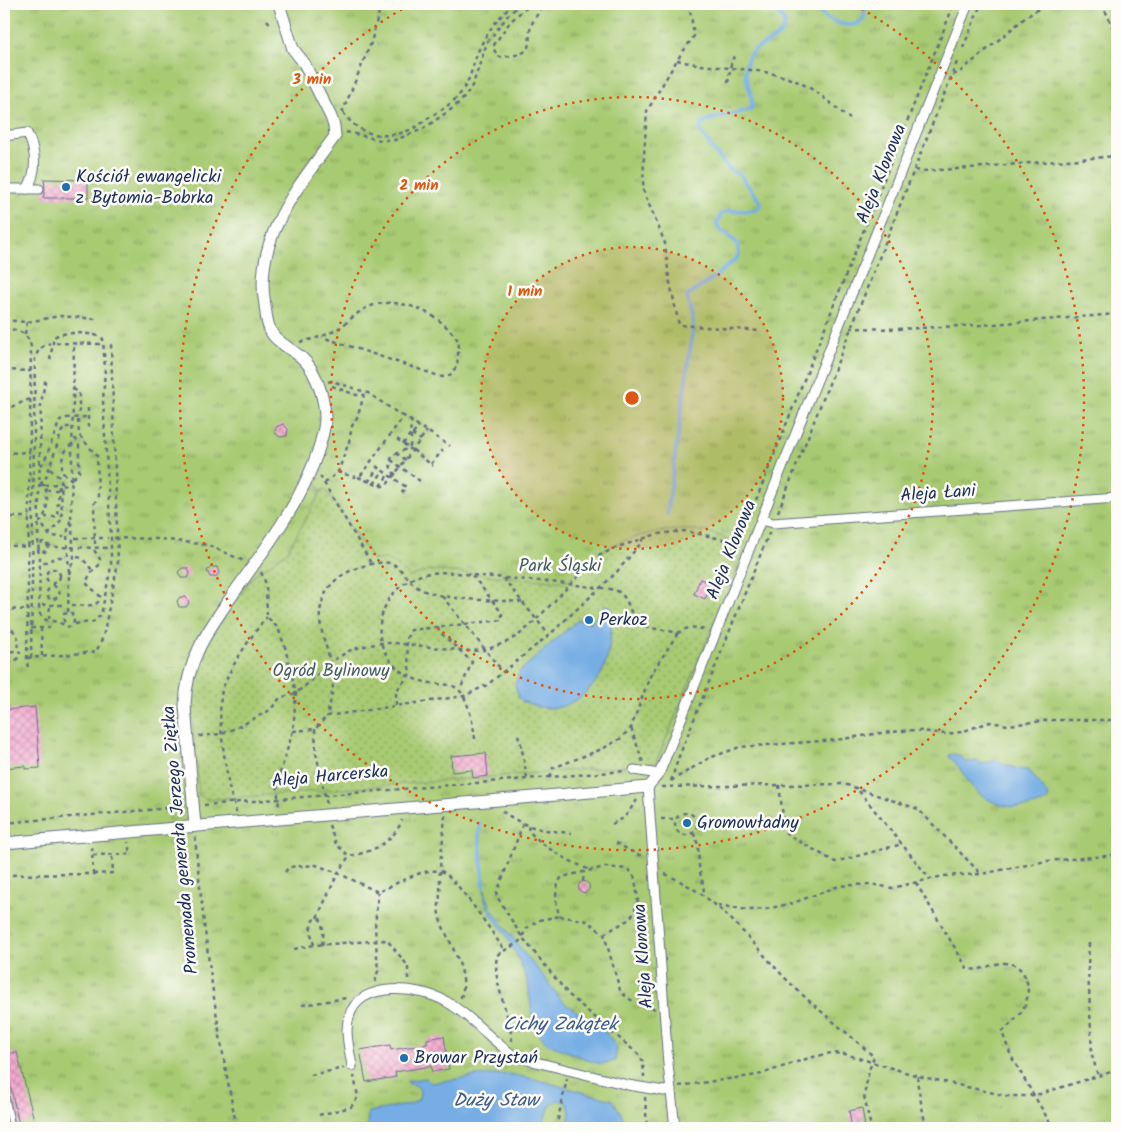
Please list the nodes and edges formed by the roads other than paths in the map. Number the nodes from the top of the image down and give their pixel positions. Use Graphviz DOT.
graph roads {
  1 [pos="279,4"];
  2 [pos="968,4"];
  3 [pos="4,136"];
  4 [pos="4,189"];
  5 [pos="27,189"];
  6 [pos="39,189"];
  7 [pos="1117,498"];
  8 [pos="762,520"];
  9 [pos="634,770"];
  10 [pos="658,774"];
  11 [pos="648,787"];
  12 [pos="195,826"];
  13 [pos="4,842"];
  14 [pos="352,1066"];
  15 [pos="4,1089"];
  16 [pos="671,1089"];
  17 [pos="12,1128"];
  18 [pos="675,1128"];
  1 -- 12 [label="street, Promenada generała Jerzego Ziętka"];
  2 -- 8 [label="street, Aleja Klonowa"];
  3 -- 5 [label="street"];
  4 -- 5 [label="street"];
  5 -- 6 [label="street"];
  7 -- 8 [label="street, Aleja Łani"];
  8 -- 10 [label="street, Aleja Klonowa"];
  9 -- 10 [label="street"];
  10 -- 11 [label="street, Aleja Klonowa"];
  11 -- 12 [label="street, Aleja Harcerska"];
  11 -- 16 [label="street, Aleja Klonowa"];
  12 -- 13 [label="street, Aleja Harcerska"];
  14 -- 16 [label="street"];
  15 -- 17 [label="lane"];
  16 -- 18 [label="street, Aleja Klonowa"];
}
